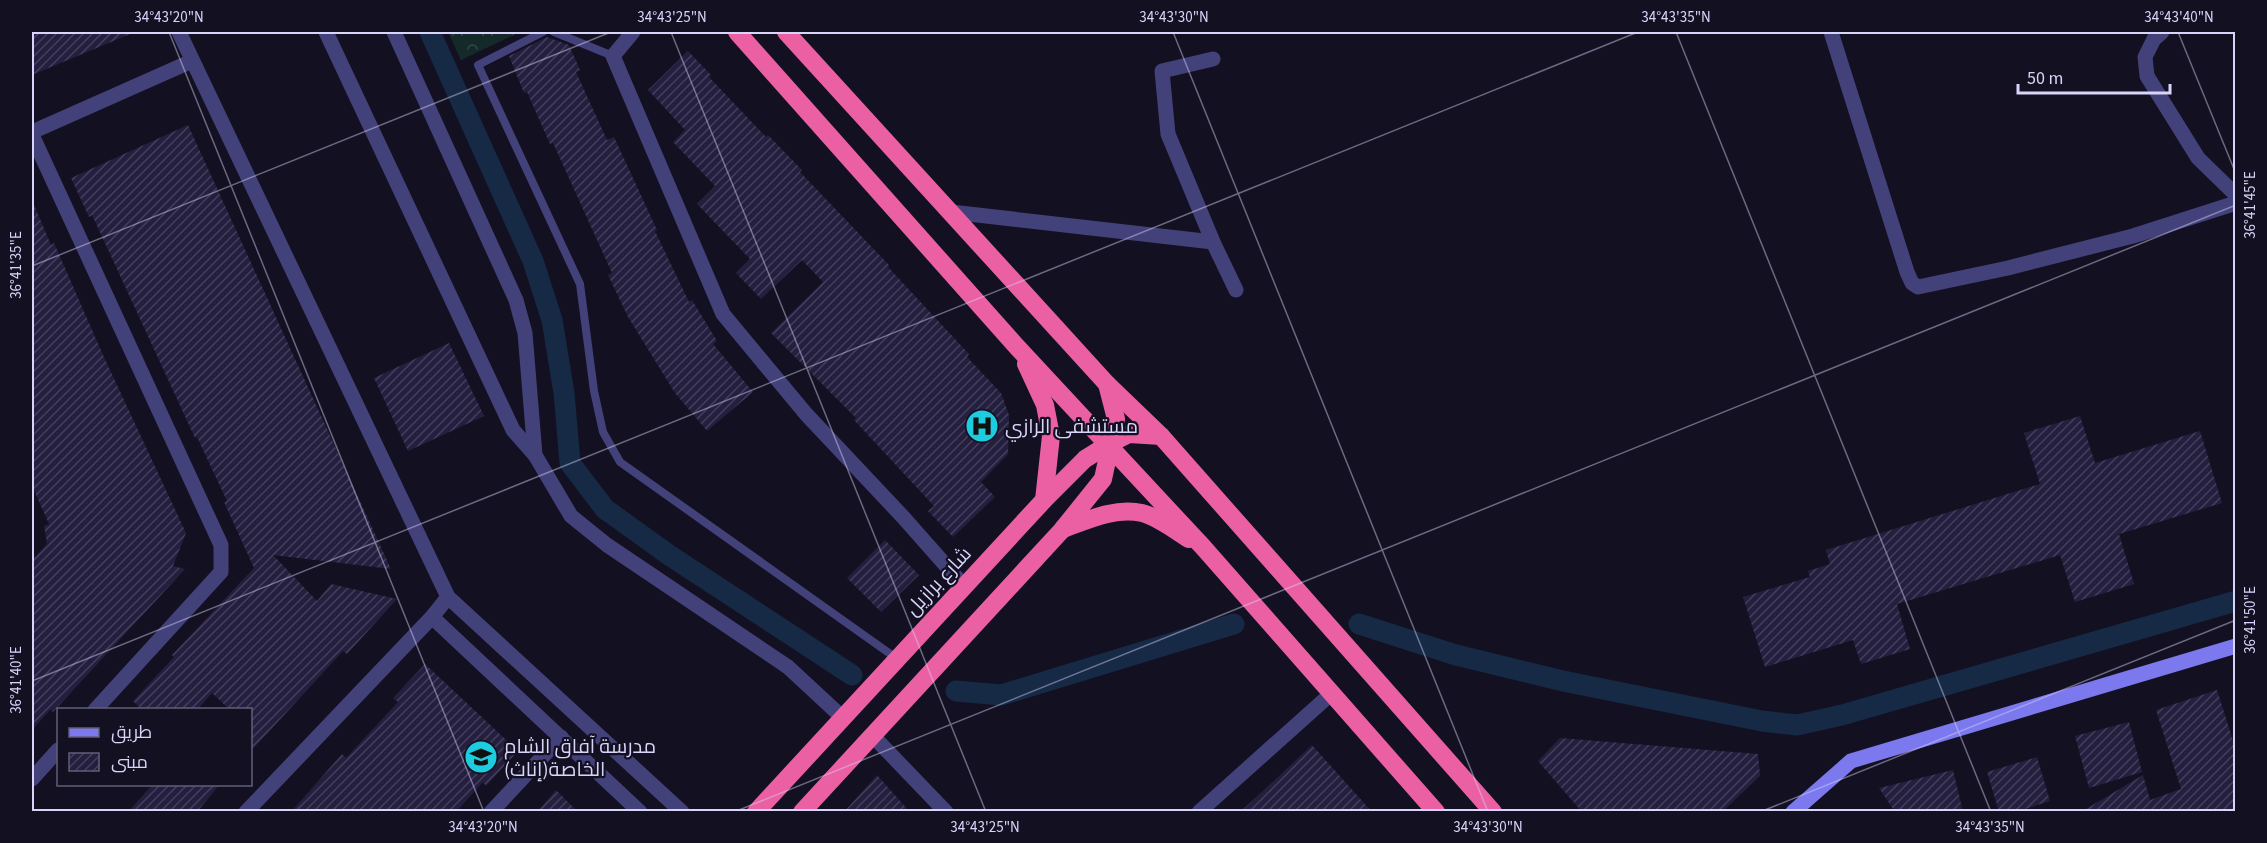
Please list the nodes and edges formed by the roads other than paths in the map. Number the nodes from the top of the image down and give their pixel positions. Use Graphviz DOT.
graph roads {
  1 [pos="179,32"];
  2 [pos="326,32"];
  3 [pos="394,32"];
  4 [pos="543,32"];
  5 [pos="554,32"];
  6 [pos="633,32"];
  7 [pos="737,32"];
  8 [pos="786,32"];
  9 [pos="1831,32"];
  10 [pos="2162,32"];
  11 [pos="613,56"];
  12 [pos="1213,59"];
  13 [pos="192,61"];
  14 [pos="32,133"];
  15 [pos="2235,195"];
  16 [pos="2235,203"];
  17 [pos="951,212"];
  18 [pos="1213,242"];
  19 [pos="1236,290"];
  20 [pos="1017,347"];
  21 [pos="1107,384"];
  22 [pos="1161,436"];
  23 [pos="1109,444"];
  24 [pos="535,455"];
  25 [pos="1044,500"];
  26 [pos="1062,530"];
  27 [pos="1203,547"];
  28 [pos="964,586"];
  29 [pos="448,597"];
  30 [pos="432,617"];
  31 [pos="2235,646"];
  32 [pos="896,658"];
  33 [pos="1332,693"];
  34 [pos="97,708"];
  35 [pos="843,718"];
  36 [pos="873,736"];
  37 [pos="561,737"];
  38 [pos="57,751"];
  39 [pos="32,779"];
  40 [pos="246,812"];
  41 [pos="491,812"];
  42 [pos="640,812"];
  43 [pos="682,812"];
  44 [pos="756,812"];
  45 [pos="802,812"];
  46 [pos="946,812"];
  47 [pos="1199,812"];
  48 [pos="1436,812"];
  49 [pos="1493,812"];
  50 [pos="1793,812"];
  1 -- 13 [label="street"];
  2 -- 24 [label="street"];
  3 -- 24 [label="street"];
  4 -- 32 [label="lane"];
  5 -- 11 [label="lane"];
  6 -- 11 [label="street"];
  7 -- 20 [label="highway"];
  8 -- 17 [label="highway"];
  9 -- 16 [label="street"];
  10 -- 15 [label="street"];
  11 -- 28 [label="street"];
  12 -- 18 [label="street"];
  13 -- 14 [label="street"];
  13 -- 29 [label="street"];
  14 -- 34 [label="street"];
  17 -- 18 [label="street"];
  17 -- 21 [label="highway"];
  18 -- 19 [label="street"];
  20 -- 23 [label="highway"];
  20 -- 25 [label="highway"];
  21 -- 22 [label="highway"];
  21 -- 23 [label="highway"];
  22 -- 23 [label="highway, شارع برازيل"];
  22 -- 49 [label="highway"];
  23 -- 25 [label="highway, شارع برازيل"];
  23 -- 26 [label="highway"];
  23 -- 27 [label="highway"];
  24 -- 35 [label="street"];
  25 -- 28 [label="highway, شارع برازيل"];
  26 -- 27 [label="highway"];
  26 -- 36 [label="highway"];
  27 -- 33 [label="highway"];
  28 -- 32 [label="highway, شارع برازيل"];
  29 -- 30 [label="street"];
  29 -- 43 [label="street"];
  30 -- 37 [label="street"];
  30 -- 40 [label="street"];
  31 -- 50 [label="main road"];
  32 -- 35 [label="highway, شارع برازيل"];
  33 -- 47 [label="street"];
  33 -- 48 [label="highway"];
  35 -- 44 [label="highway, شارع برازيل"];
  36 -- 45 [label="highway"];
  36 -- 46 [label="street"];
  37 -- 41 [label="street"];
  37 -- 42 [label="street"];
  38 -- 39 [label="street"];
}
